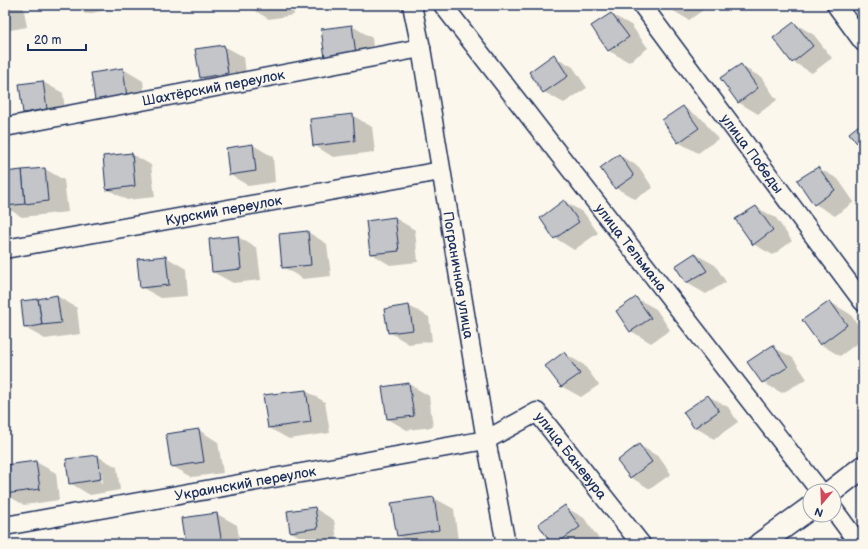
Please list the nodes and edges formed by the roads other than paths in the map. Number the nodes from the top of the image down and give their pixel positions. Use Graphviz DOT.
graph roads {
  1 [pos="412,5"];
  2 [pos="443,5"];
  3 [pos="642,5"];
  4 [pos="836,5"];
  5 [pos="863,42"];
  6 [pos="421,48"];
  7 [pos="5,127"];
  8 [pos="441,171"];
  9 [pos="5,249"];
  10 [pos="863,302"];
  11 [pos="486,440"];
  12 [pos="863,467"];
  13 [pos="814,483"];
  14 [pos="842,483"];
  15 [pos="802,514"];
  16 [pos="842,521"];
  17 [pos="5,526"];
  18 [pos="506,544"];
  19 [pos="641,544"];
  20 [pos="760,544"];
  21 [pos="859,544"];
  1 -- 6 [label="street, Пограничная улица"];
  2 -- 13 [label="street, улица Тельмана"];
  3 -- 10 [label="street, улица Победы"];
  4 -- 5 [label="street"];
  6 -- 7 [label="street, Шахтёрский переулок"];
  6 -- 8 [label="street, Пограничная улица"];
  8 -- 9 [label="street, Курский переулок"];
  8 -- 11 [label="street, Пограничная улица"];
  11 -- 17 [label="street, Украинский переулок"];
  11 -- 18 [label="street, Пограничная улица"];
  11 -- 19 [label="street, улица Баневура"];
  12 -- 14 [label="main road"];
  15 -- 20 [label="main road"];
  16 -- 21 [label="street"];
}
